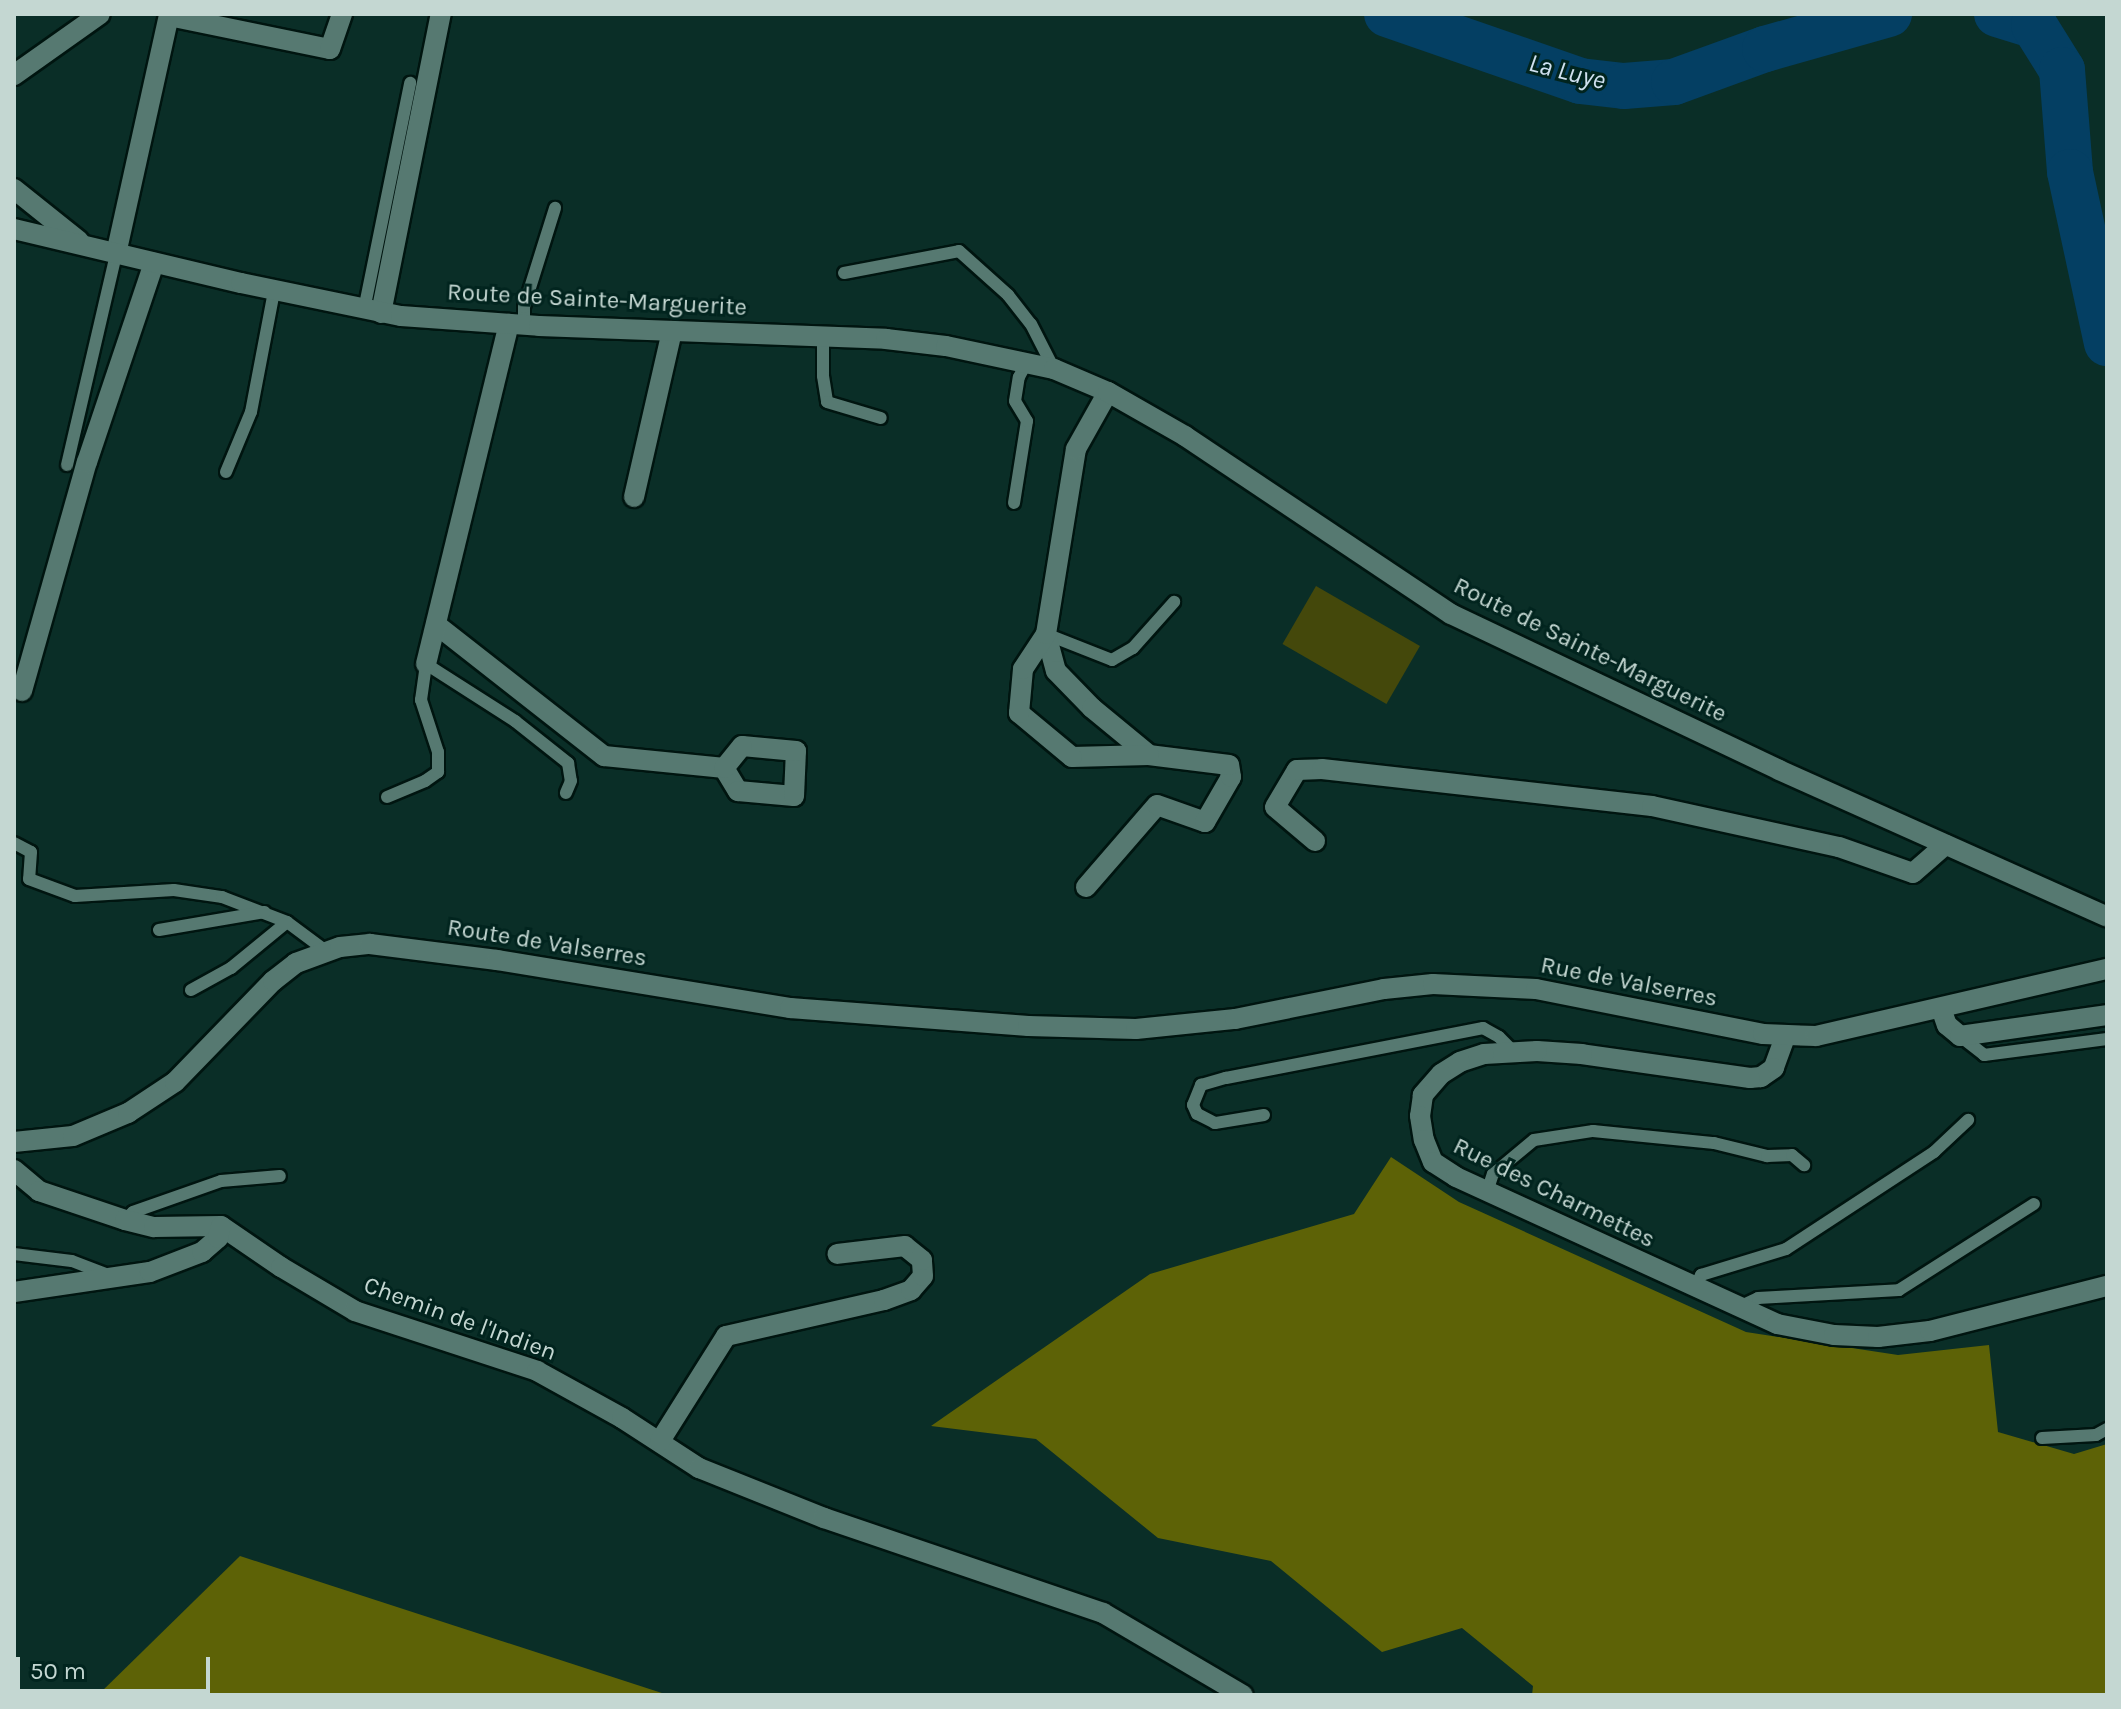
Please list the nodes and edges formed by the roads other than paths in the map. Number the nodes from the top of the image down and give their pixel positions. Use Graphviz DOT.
graph roads {
  1 [pos="100,14"];
  2 [pos="342,14"];
  3 [pos="441,14"];
  4 [pos="169,15"];
  5 [pos="14,75"];
  6 [pos="410,83"];
  7 [pos="14,189"];
  8 [pos="555,208"];
  9 [pos="14,229"];
  10 [pos="85,246"];
  11 [pos="116,254"];
  12 [pos="154,263"];
  13 [pos="844,273"];
  14 [pos="274,291"];
  15 [pos="372,311"];
  16 [pos="517,325"];
  17 [pos="672,331"];
  18 [pos="823,335"];
  19 [pos="1027,362"];
  20 [pos="1054,369"];
  21 [pos="1108,392"];
  22 [pos="881,418"];
  23 [pos="67,465"];
  24 [pos="226,472"];
  25 [pos="634,497"];
  26 [pos="1014,503"];
  27 [pos="1174,602"];
  28 [pos="438,626"];
  29 [pos="1046,634"];
  30 [pos="426,664"];
  31 [pos="22,691"];
  32 [pos="1149,755"];
  33 [pos="724,768"];
  34 [pos="566,793"];
  35 [pos="387,797"];
  36 [pos="1315,841"];
  37 [pos="14,843"];
  38 [pos="1945,845"];
  39 [pos="1086,887"];
  40 [pos="264,912"];
  41 [pos="2107,917"];
  42 [pos="287,922"];
  43 [pos="159,930"];
  44 [pos="326,951"];
  45 [pos="2107,969"];
  46 [pos="191,990"];
  47 [pos="1941,1008"];
  48 [pos="2107,1015"];
  49 [pos="1136,1029"];
  50 [pos="1960,1036"];
  51 [pos="1785,1037"];
  52 [pos="2107,1039"];
  53 [pos="1513,1051"];
  54 [pos="1264,1115"];
  55 [pos="1968,1120"];
  56 [pos="14,1142"];
  57 [pos="1804,1165"];
  58 [pos="14,1170"];
  59 [pos="280,1176"];
  60 [pos="1487,1192"];
  61 [pos="2034,1204"];
  62 [pos="125,1220"];
  63 [pos="221,1226"];
  64 [pos="14,1254"];
  65 [pos="837,1254"];
  66 [pos="117,1279"];
  67 [pos="2107,1286"];
  68 [pos="1694,1289"];
  69 [pos="14,1292"];
  70 [pos="1737,1308"];
  71 [pos="2107,1429"];
  72 [pos="2042,1438"];
  73 [pos="660,1441"];
  74 [pos="1243,1695"];
  1 -- 5 [label="street"];
  2 -- 4 [label="street"];
  3 -- 15 [label="street"];
  4 -- 11 [label="street"];
  6 -- 15 [label="lane"];
  7 -- 10 [label="street, Route de Sainte-Marguerite"];
  8 -- 16 [label="lane"];
  9 -- 10 [label="street, Route de Sainte-Marguerite"];
  10 -- 11 [label="street, Route de Sainte-Marguerite"];
  11 -- 12 [label="street, Route de Sainte-Marguerite"];
  11 -- 23 [label="lane"];
  12 -- 14 [label="street, Route de Sainte-Marguerite"];
  12 -- 31 [label="street"];
  13 -- 20 [label="lane"];
  14 -- 15 [label="street, Route de Sainte-Marguerite"];
  14 -- 24 [label="lane"];
  15 -- 16 [label="street, Route de Sainte-Marguerite"];
  16 -- 17 [label="street, Route de Sainte-Marguerite"];
  16 -- 28 [label="street"];
  17 -- 18 [label="street, Route de Sainte-Marguerite"];
  17 -- 25 [label="street"];
  18 -- 19 [label="street, Route de Sainte-Marguerite"];
  18 -- 22 [label="lane"];
  19 -- 20 [label="street, Route de Sainte-Marguerite"];
  19 -- 26 [label="lane"];
  20 -- 21 [label="street, Route de Sainte-Marguerite"];
  21 -- 29 [label="street"];
  21 -- 38 [label="street, Route de Sainte-Marguerite"];
  27 -- 29 [label="lane"];
  28 -- 30 [label="street"];
  28 -- 33 [label="street"];
  29 -- 32 [label="street"];
  29 -- 32 [label="street"];
  30 -- 34 [label="lane"];
  30 -- 35 [label="lane"];
  32 -- 39 [label="street"];
  36 -- 38 [label="street"];
  37 -- 40 [label="lane"];
  38 -- 41 [label="street, Route de Sainte-Marguerite"];
  40 -- 42 [label="lane"];
  40 -- 43 [label="lane"];
  42 -- 44 [label="lane"];
  42 -- 46 [label="lane"];
  44 -- 49 [label="street, Route de Valserres"];
  44 -- 56 [label="street, Route de Valserres"];
  45 -- 47 [label="street, Rue de Valserres"];
  47 -- 50 [label="street"];
  47 -- 51 [label="street, Rue de Valserres"];
  48 -- 50 [label="street"];
  49 -- 51 [label="street, Rue de Valserres"];
  50 -- 52 [label="lane"];
  51 -- 53 [label="street, Rue des Charmettes"];
  53 -- 54 [label="lane"];
  53 -- 60 [label="street, Rue des Charmettes"];
  55 -- 68 [label="lane"];
  57 -- 60 [label="lane"];
  58 -- 62 [label="street"];
  59 -- 62 [label="lane"];
  60 -- 68 [label="street, Rue des Charmettes"];
  61 -- 70 [label="lane"];
  62 -- 63 [label="street"];
  63 -- 66 [label="street"];
  63 -- 73 [label="street, Chemin de l'Indien"];
  64 -- 66 [label="lane"];
  65 -- 73 [label="street"];
  66 -- 69 [label="street"];
  67 -- 70 [label="street, Rue des Charmettes"];
  68 -- 70 [label="street, Rue des Charmettes"];
  71 -- 72 [label="lane"];
  73 -- 74 [label="street, Chemin de l'Indien"];
}
